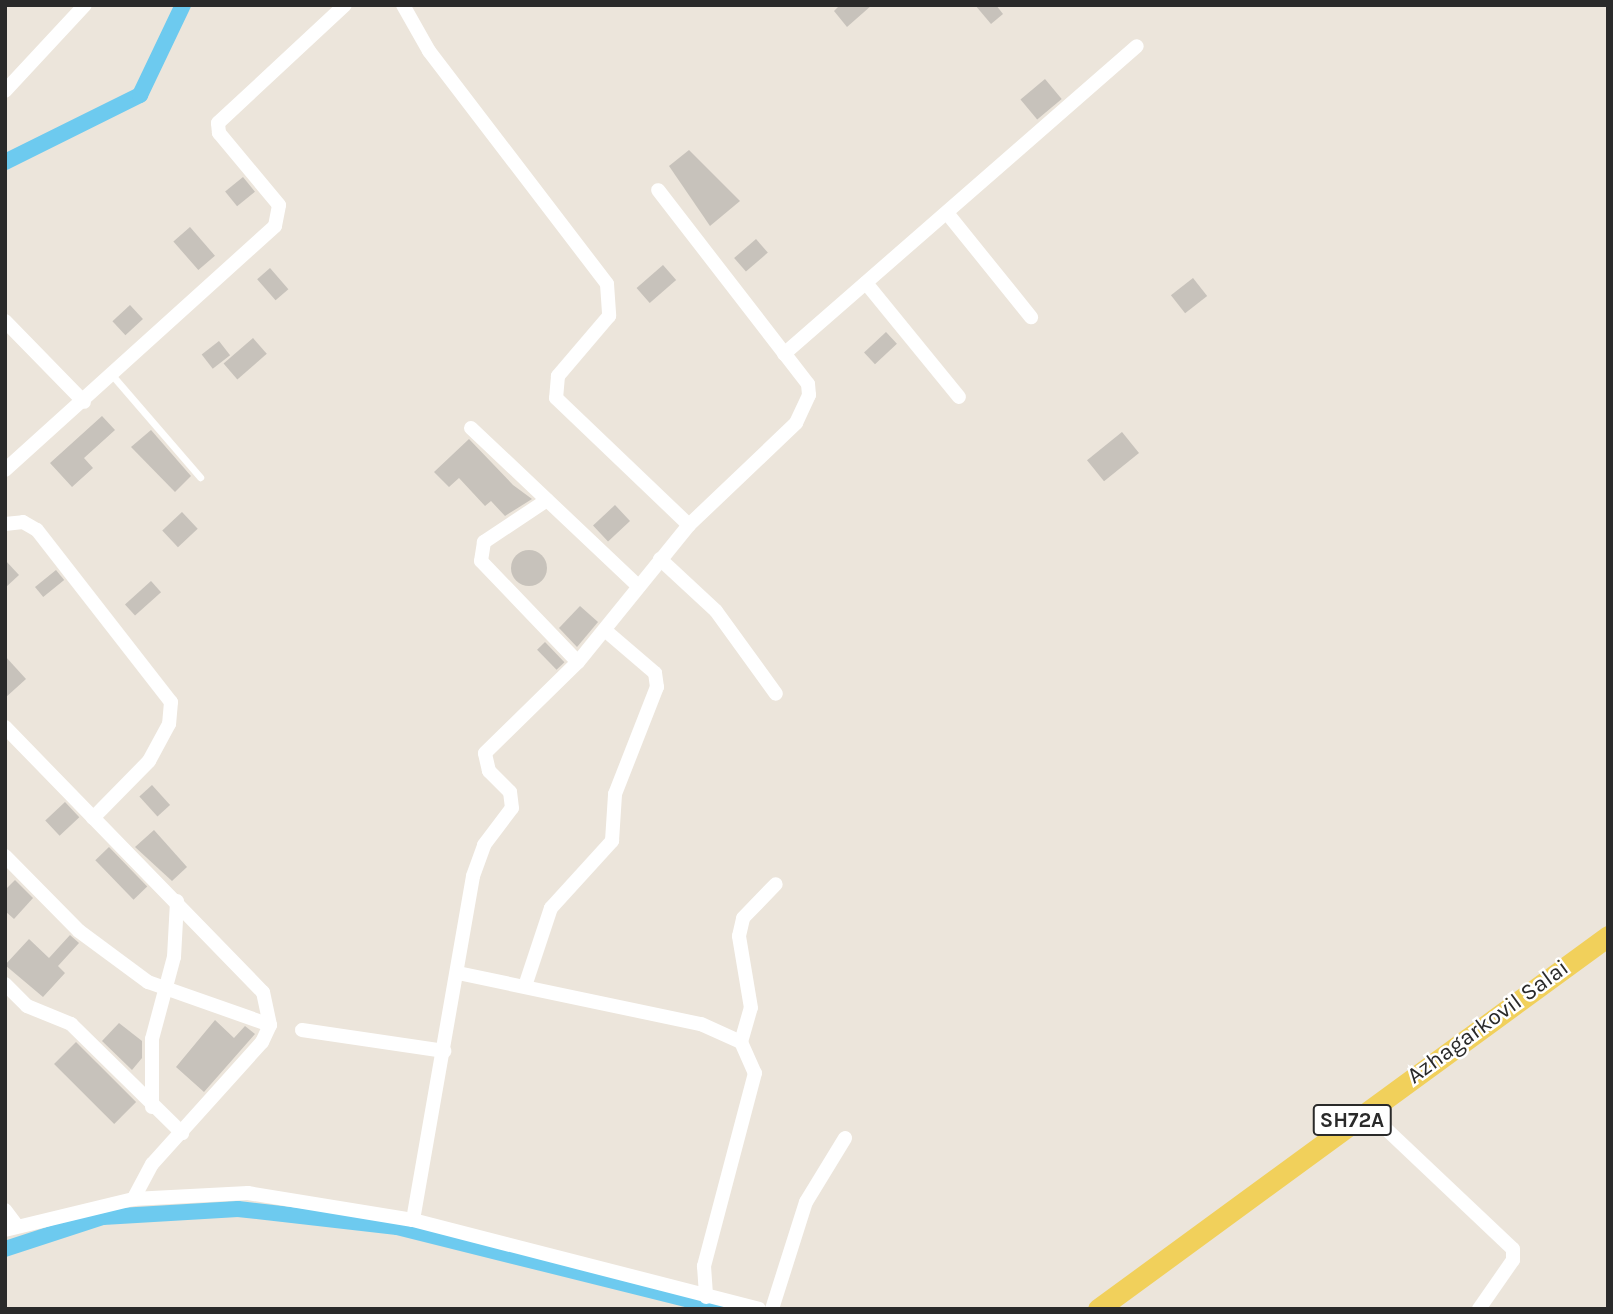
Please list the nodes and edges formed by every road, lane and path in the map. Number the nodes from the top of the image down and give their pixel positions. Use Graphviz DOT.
graph roads {
  1 [pos="85,5"];
  2 [pos="345,5"];
  3 [pos="403,5"];
  4 [pos="1137,47"];
  5 [pos="5,92"];
  6 [pos="658,191"];
  7 [pos="947,213"];
  8 [pos="866,282"];
  9 [pos="1031,317"];
  10 [pos="5,321"];
  11 [pos="784,354"];
  12 [pos="112,375"];
  13 [pos="959,397"];
  14 [pos="83,402"];
  15 [pos="471,428"];
  16 [pos="5,470"];
  17 [pos="200,477"];
  18 [pos="547,500"];
  19 [pos="5,524"];
  20 [pos="689,525"];
  21 [pos="660,559"];
  22 [pos="639,587"];
  23 [pos="606,631"];
  24 [pos="578,662"];
  25 [pos="776,694"];
  26 [pos="5,727"];
  27 [pos="93,818"];
  28 [pos="5,856"];
  29 [pos="776,884"];
  30 [pos="177,901"];
  31 [pos="1608,936"];
  32 [pos="458,973"];
  33 [pos="526,983"];
  34 [pos="5,984"];
  35 [pos="167,993"];
  36 [pos="270,1025"];
  37 [pos="302,1030"];
  38 [pos="741,1041"];
  39 [pos="444,1051"];
  40 [pos="152,1107"];
  41 [pos="1366,1110"];
  42 [pos="182,1133"];
  43 [pos="845,1138"];
  44 [pos="133,1199"];
  45 [pos="5,1210"];
  46 [pos="413,1220"];
  47 [pos="11,1228"];
  48 [pos="706,1297"];
  49 [pos="760,1309"];
  50 [pos="772,1309"];
  51 [pos="1098,1309"];
  52 [pos="1479,1309"];
  1 -- 5 [label="street"];
  2 -- 12 [label="street"];
  3 -- 20 [label="street"];
  4 -- 7 [label="street"];
  6 -- 11 [label="street"];
  7 -- 8 [label="street"];
  7 -- 9 [label="street"];
  8 -- 11 [label="street"];
  8 -- 13 [label="street"];
  10 -- 14 [label="street"];
  11 -- 20 [label="street"];
  12 -- 14 [label="street"];
  12 -- 17 [label="lane"];
  14 -- 16 [label="street"];
  15 -- 18 [label="street"];
  18 -- 22 [label="street"];
  18 -- 24 [label="street"];
  19 -- 27 [label="street"];
  20 -- 21 [label="street"];
  21 -- 22 [label="street"];
  21 -- 25 [label="street"];
  22 -- 23 [label="street"];
  23 -- 24 [label="street"];
  23 -- 33 [label="street"];
  24 -- 32 [label="street"];
  26 -- 27 [label="street"];
  27 -- 30 [label="street"];
  28 -- 35 [label="street"];
  29 -- 38 [label="street"];
  30 -- 35 [label="street"];
  30 -- 36 [label="street"];
  31 -- 41 [label="main road, Azhagarkovil Salai / SH72A"];
  32 -- 33 [label="street"];
  32 -- 39 [label="street"];
  33 -- 38 [label="street"];
  34 -- 40 [label="street"];
  35 -- 36 [label="street"];
  35 -- 40 [label="street"];
  36 -- 42 [label="street"];
  37 -- 39 [label="street"];
  38 -- 48 [label="street"];
  39 -- 46 [label="street"];
  40 -- 42 [label="street"];
  41 -- 51 [label="main road, Azhagarkovil Salai / SH72A"];
  41 -- 52 [label="street"];
  42 -- 44 [label="street"];
  43 -- 50 [label="street"];
  44 -- 46 [label="street"];
  44 -- 47 [label="street"];
  45 -- 47 [label="street"];
  46 -- 48 [label="street"];
  48 -- 49 [label="street"];
}
